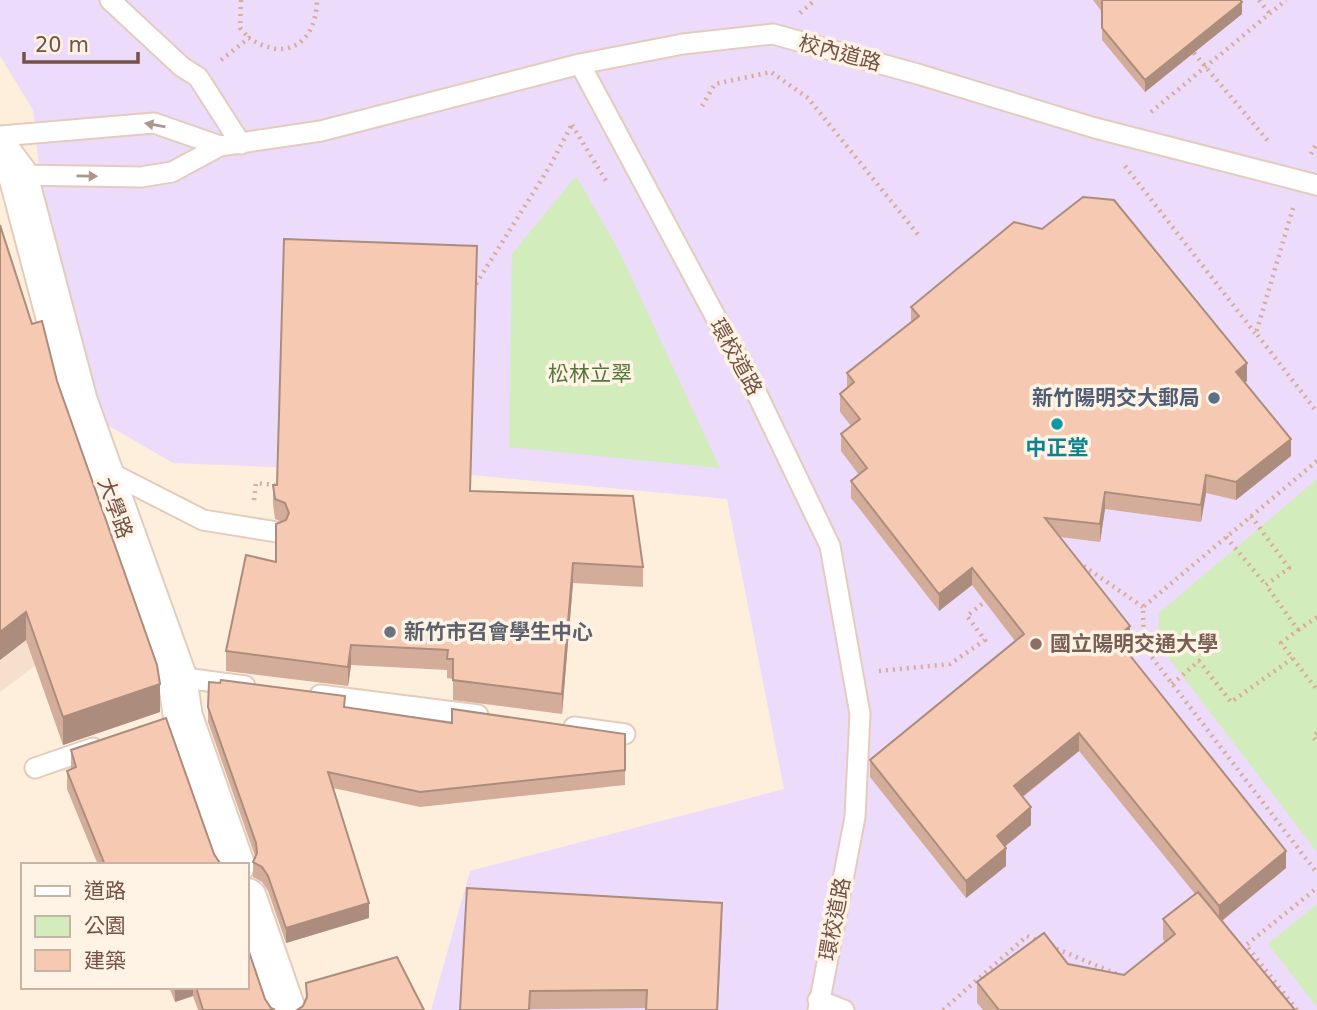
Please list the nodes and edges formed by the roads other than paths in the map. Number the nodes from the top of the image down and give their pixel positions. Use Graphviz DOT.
graph roads {
  1 [pos="110,0"];
  2 [pos="580,64"];
  3 [pos="0,135"];
  4 [pos="241,144"];
  5 [pos="220,146"];
  6 [pos="9,163"];
  7 [pos="1309,182"];
  8 [pos="101,467"];
  9 [pos="276,532"];
  10 [pos="177,677"];
  11 [pos="258,688"];
  12 [pos="299,693"];
  13 [pos="503,718"];
  14 [pos="557,725"];
  15 [pos="625,734"];
  16 [pos="113,741"];
  17 [pos="34,768"];
  18 [pos="234,863"];
  19 [pos="248,901"];
  20 [pos="818,1005"];
  21 [pos="286,1010"];
  22 [pos="844,1010"];
  1 -- 4 [label="lane"];
  2 -- 4 [label="lane"];
  2 -- 7 [label="lane, 校內道路"];
  2 -- 20 [label="lane, 環校道路"];
  5 -- 3 [label="lane, one-way"];
  4 -- 5 [label="lane"];
  6 -- 5 [label="lane, one-way"];
  6 -- 8 [label="street, 大學路"];
  8 -- 9 [label="lane"];
  8 -- 10 [label="street, 大學路"];
  10 -- 11 [label="lane"];
  10 -- 18 [label="street, 大學路"];
  12 -- 13 [label="lane"];
  14 -- 15 [label="lane"];
  16 -- 17 [label="lane"];
  19 -- 21 [label="street"];
  20 -- 22 [label="lane"];
}
